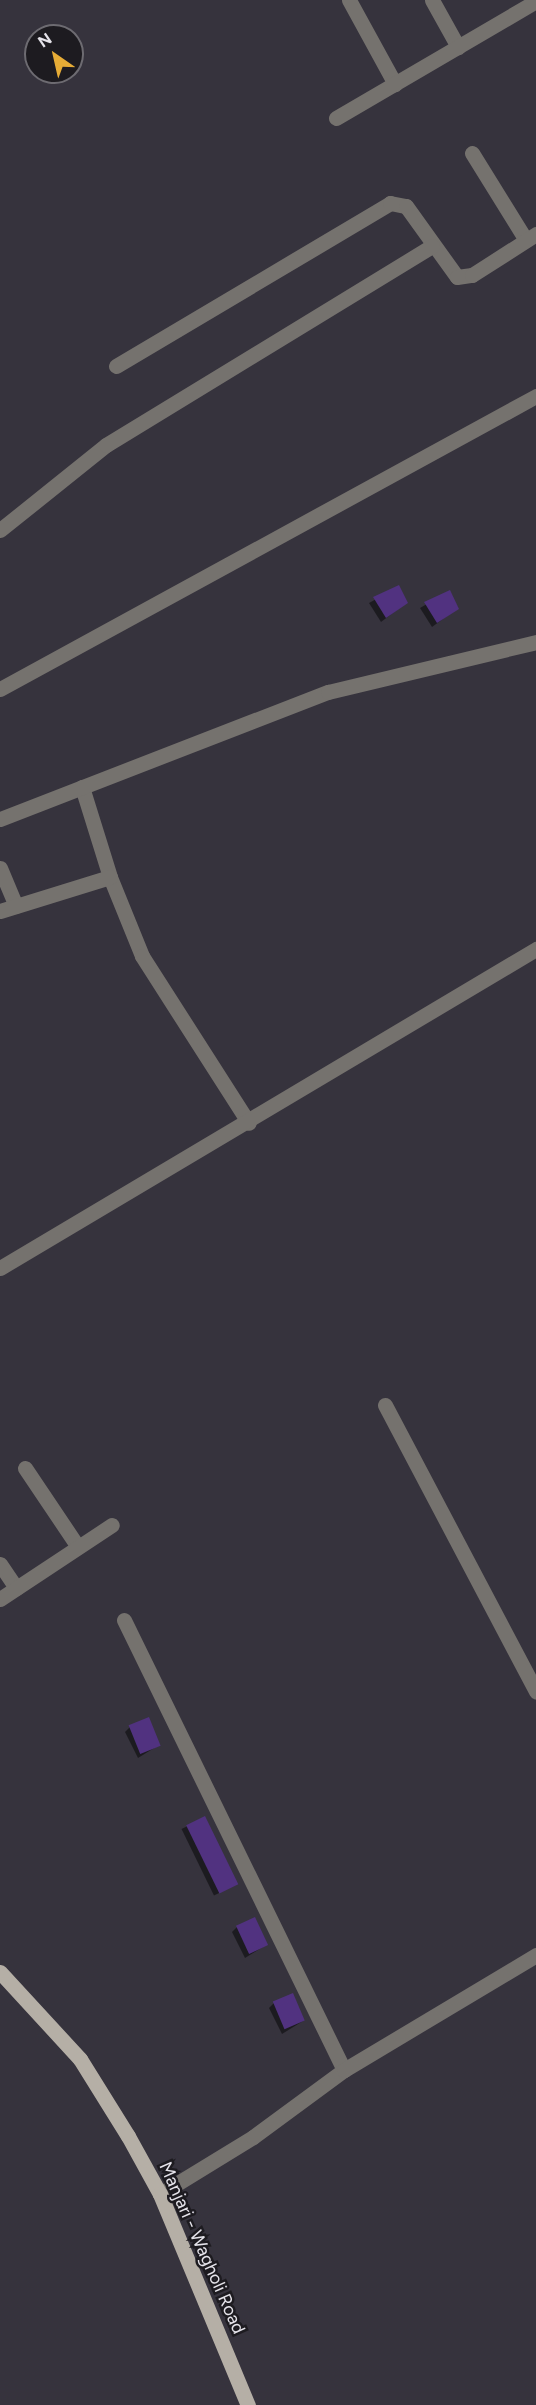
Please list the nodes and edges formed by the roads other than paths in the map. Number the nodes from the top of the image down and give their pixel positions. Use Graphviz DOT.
graph roads {
  1 [pos="349,0"];
  2 [pos="432,0"];
  3 [pos="536,1"];
  4 [pos="458,47"];
  5 [pos="395,84"];
  6 [pos="336,118"];
  7 [pos="472,153"];
  8 [pos="531,237"];
  9 [pos="432,246"];
  10 [pos="116,366"];
  11 [pos="536,396"];
  12 [pos="0,530"];
  13 [pos="536,642"];
  14 [pos="0,689"];
  15 [pos="82,787"];
  16 [pos="0,819"];
  17 [pos="0,868"];
  18 [pos="110,877"];
  19 [pos="16,906"];
  20 [pos="0,911"];
  21 [pos="536,948"];
  22 [pos="249,1123"];
  23 [pos="0,1268"];
  24 [pos="385,1405"];
  25 [pos="24,1468"];
  26 [pos="112,1525"];
  27 [pos="78,1547"];
  28 [pos="0,1564"];
  29 [pos="16,1588"];
  30 [pos="0,1599"];
  31 [pos="124,1620"];
  32 [pos="536,1692"];
  33 [pos="536,1955"];
  34 [pos="0,1972"];
  35 [pos="344,2070"];
  36 [pos="160,2194"];
  37 [pos="248,2405"];
  1 -- 5 [label="street"];
  2 -- 4 [label="street"];
  3 -- 4 [label="street"];
  4 -- 5 [label="street"];
  5 -- 6 [label="street"];
  7 -- 8 [label="street"];
  8 -- 9 [label="street"];
  9 -- 10 [label="street"];
  9 -- 12 [label="street"];
  11 -- 14 [label="street"];
  13 -- 15 [label="street"];
  15 -- 16 [label="street"];
  15 -- 18 [label="street"];
  17 -- 19 [label="street"];
  18 -- 19 [label="street"];
  18 -- 22 [label="street"];
  19 -- 20 [label="street"];
  21 -- 22 [label="street"];
  22 -- 23 [label="street"];
  24 -- 32 [label="street"];
  25 -- 27 [label="street"];
  26 -- 27 [label="street"];
  27 -- 29 [label="street"];
  28 -- 29 [label="street"];
  29 -- 30 [label="street"];
  31 -- 35 [label="street"];
  33 -- 35 [label="street"];
  34 -- 36 [label="main road, Manjari - Wagholi Road"];
  35 -- 36 [label="street"];
  36 -- 37 [label="main road, Manjari - Wagholi Road"];
}
